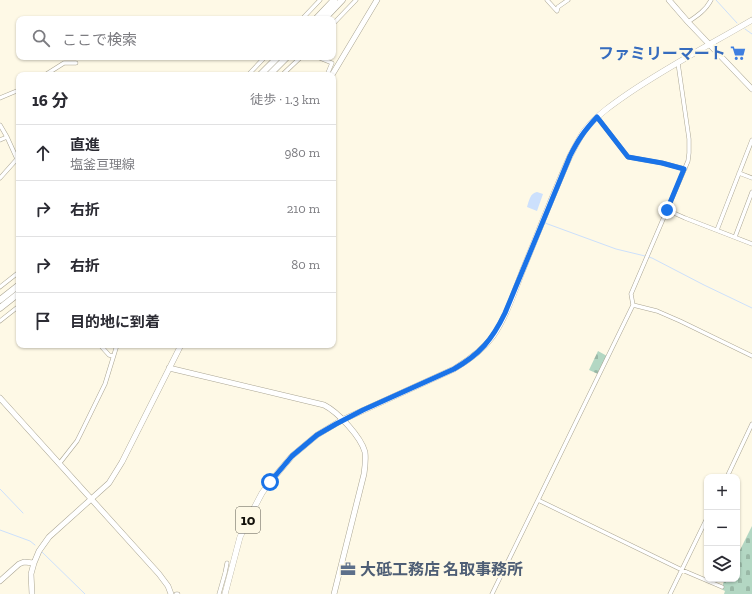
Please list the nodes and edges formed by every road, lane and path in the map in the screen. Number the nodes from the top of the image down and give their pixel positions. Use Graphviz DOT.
graph roads {
  1 [pos="320,0"];
  2 [pos="334,0"];
  3 [pos="342,0"];
  4 [pos="356,0"];
  5 [pos="377,0"];
  6 [pos="547,0"];
  7 [pos="568,0"];
  8 [pos="669,0"];
  9 [pos="711,0"];
  10 [pos="305,16"];
  11 [pos="319,16"];
  12 [pos="327,16"];
  13 [pos="752,20"];
  14 [pos="336,21"];
  15 [pos="688,22"];
  16 [pos="710,44"];
  17 [pos="262,60"];
  18 [pos="275,60"];
  19 [pos="284,60"];
  20 [pos="298,60"];
  21 [pos="324,60"];
  22 [pos="678,62"];
  23 [pos="76,63"];
  24 [pos="50,72"];
  25 [pos="251,72"];
  26 [pos="263,72"];
  27 [pos="272,72"];
  28 [pos="285,72"];
  29 [pos="328,72"];
  30 [pos="334,72"];
  31 [pos="752,90"];
  32 [pos="16,91"];
  33 [pos="0,98"];
  34 [pos="597,117"];
  35 [pos="0,125"];
  36 [pos="7,137"];
  37 [pos="0,140"];
  38 [pos="752,140"];
  39 [pos="16,154"];
  40 [pos="16,160"];
  41 [pos="684,169"];
  42 [pos="739,173"];
  43 [pos="0,178"];
  44 [pos="752,178"];
  45 [pos="752,192"];
  46 [pos="667,210"];
  47 [pos="717,230"];
  48 [pos="735,237"];
  49 [pos="752,244"];
  50 [pos="16,274"];
  51 [pos="0,287"];
  52 [pos="16,287"];
  53 [pos="16,295"];
  54 [pos="0,300"];
  55 [pos="633,305"];
  56 [pos="0,308"];
  57 [pos="16,308"];
  58 [pos="0,321"];
  59 [pos="103,348"];
  60 [pos="116,348"];
  61 [pos="179,348"];
  62 [pos="113,356"];
  63 [pos="752,356"];
  64 [pos="169,368"];
  65 [pos="0,398"];
  66 [pos="342,420"];
  67 [pos="752,424"];
  68 [pos="59,464"];
  69 [pos="728,474"];
  70 [pos="91,499"];
  71 [pos="538,500"];
  72 [pos="704,524"];
  73 [pos="34,563"];
  74 [pos="227,563"];
  75 [pos="682,570"];
  76 [pos="0,580"];
  77 [pos="722,588"];
  78 [pos="32,594"];
  79 [pos="171,594"];
  80 [pos="219,594"];
  81 [pos="225,594"];
  82 [pos="334,594"];
  83 [pos="492,594"];
  84 [pos="670,594"];
  1 -- 10 [label="street"];
  2 -- 11 [label="highway"];
  3 -- 12 [label="highway"];
  4 -- 14 [label="street"];
  5 -- 30 [label="street"];
  6 -- 7 [label="street"];
  8 -- 15 [label="street"];
  9 -- 15 [label="street"];
  13 -- 16 [label="main road, 10"];
  15 -- 16 [label="street"];
  16 -- 22 [label="main road, 10"];
  16 -- 31 [label="street"];
  17 -- 25 [label="street"];
  18 -- 26 [label="highway"];
  19 -- 27 [label="highway"];
  20 -- 28 [label="street"];
  21 -- 29 [label="street"];
  22 -- 34 [label="main road, 10"];
  22 -- 41 [label="street"];
  23 -- 24 [label="street"];
  32 -- 33 [label="street"];
  34 -- 41 [label="street"];
  34 -- 66 [label="main road, 10"];
  35 -- 36 [label="street"];
  36 -- 37 [label="street"];
  36 -- 39 [label="street"];
  38 -- 42 [label="street"];
  40 -- 43 [label="street"];
  41 -- 46 [label="street"];
  42 -- 44 [label="street"];
  42 -- 47 [label="street"];
  45 -- 48 [label="street"];
  46 -- 47 [label="street"];
  46 -- 55 [label="street"];
  47 -- 48 [label="street"];
  48 -- 49 [label="street"];
  50 -- 51 [label="street"];
  52 -- 54 [label="highway"];
  53 -- 56 [label="highway"];
  55 -- 63 [label="street"];
  55 -- 71 [label="street"];
  57 -- 58 [label="street"];
  59 -- 62 [label="street"];
  60 -- 62 [label="street"];
  61 -- 64 [label="street"];
  62 -- 68 [label="street"];
  64 -- 66 [label="street"];
  64 -- 70 [label="street"];
  65 -- 68 [label="street"];
  66 -- 81 [label="main road, 10"];
  66 -- 82 [label="street"];
  67 -- 69 [label="street"];
  68 -- 70 [label="street"];
  70 -- 73 [label="street"];
  70 -- 79 [label="street"];
  71 -- 75 [label="street"];
  71 -- 83 [label="street"];
  72 -- 75 [label="street"];
  73 -- 76 [label="street"];
  73 -- 78 [label="street"];
  74 -- 80 [label="street"];
  75 -- 77 [label="street"];
  75 -- 84 [label="street"];
}
